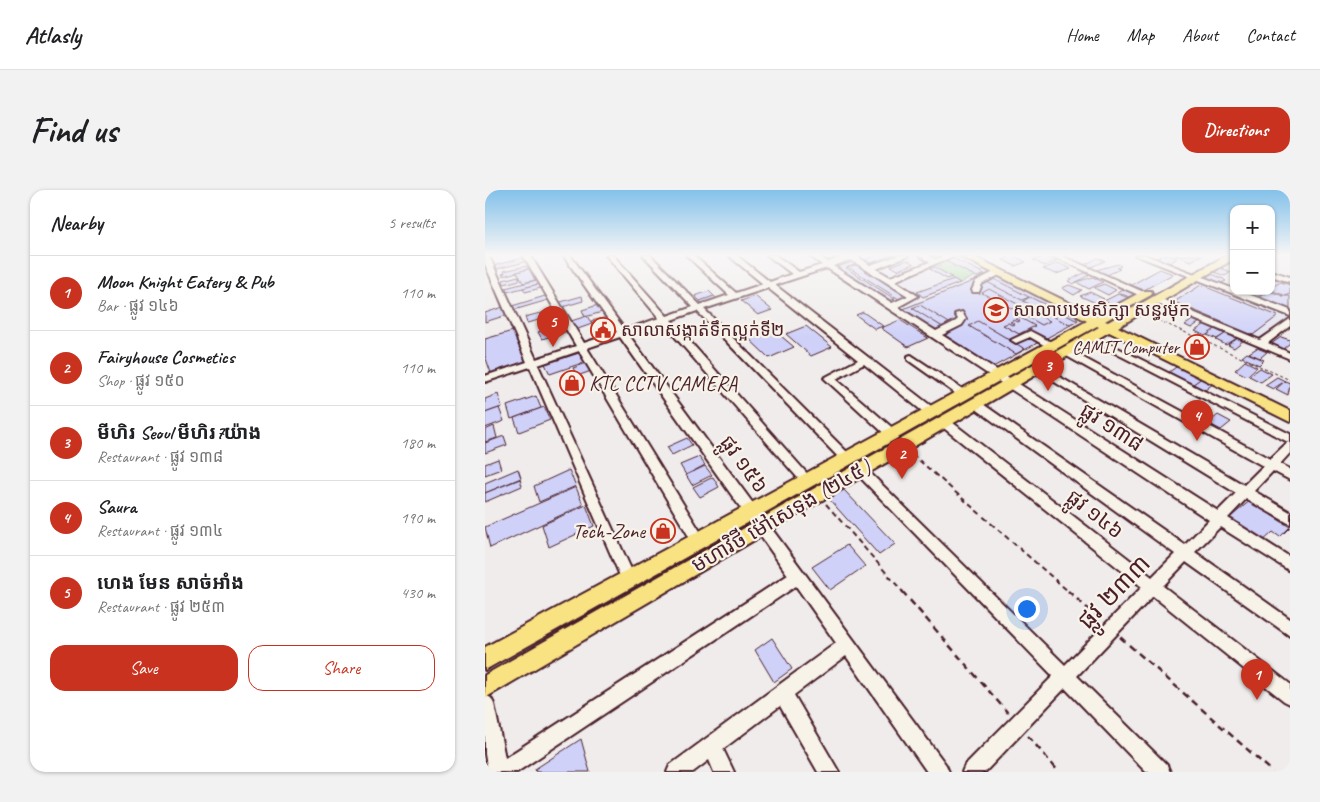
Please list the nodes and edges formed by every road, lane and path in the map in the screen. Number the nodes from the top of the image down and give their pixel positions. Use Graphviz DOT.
graph roads {
  1 [pos="497,282"];
  2 [pos="543,282"];
  3 [pos="585,282"];
  4 [pos="633,282"];
  5 [pos="673,282"];
  6 [pos="719,282"];
  7 [pos="765,282"];
  8 [pos="777,282"];
  9 [pos="854,282"];
  10 [pos="893,282"];
  11 [pos="981,282"];
  12 [pos="1019,282"];
  13 [pos="1031,282"];
  14 [pos="1116,282"];
  15 [pos="1166,282"];
  16 [pos="1187,282"];
  17 [pos="1209,282"];
  18 [pos="769,285"];
  19 [pos="976,290"];
  20 [pos="1144,294"];
  21 [pos="735,296"];
  22 [pos="1156,300"];
  23 [pos="891,306"];
  24 [pos="699,308"];
  25 [pos="1138,311"];
  26 [pos="1290,313"];
  27 [pos="959,314"];
  28 [pos="665,319"];
  29 [pos="1107,322"];
  30 [pos="1290,322"];
  31 [pos="622,334"];
  32 [pos="935,335"];
  33 [pos="1091,338"];
  34 [pos="1016,340"];
  35 [pos="1261,344"];
  36 [pos="1051,346"];
  37 [pos="582,347"];
  38 [pos="1066,352"];
  39 [pos="1290,356"];
  40 [pos="911,358"];
  41 [pos="865,360"];
  42 [pos="533,363"];
  43 [pos="1038,368"];
  44 [pos="997,375"];
  45 [pos="485,379"];
  46 [pos="1290,380"];
  47 [pos="1011,384"];
  48 [pos="963,394"];
  49 [pos="976,404"];
  50 [pos="1290,405"];
  51 [pos="931,412"];
  52 [pos="1290,417"];
  53 [pos="944,422"];
  54 [pos="892,434"];
  55 [pos="1290,439"];
  56 [pos="903,446"];
  57 [pos="1290,446"];
  58 [pos="847,459"];
  59 [pos="1271,465"];
  60 [pos="861,470"];
  61 [pos="1290,475"];
  62 [pos="807,481"];
  63 [pos="1245,492"];
  64 [pos="818,495"];
  65 [pos="756,519"];
  66 [pos="1219,519"];
  67 [pos="1290,519"];
  68 [pos="699,541"];
  69 [pos="1185,554"];
  70 [pos="1290,565"];
  71 [pos="798,577"];
  72 [pos="629,580"];
  73 [pos="1153,586"];
  74 [pos="1290,628"];
  75 [pos="1111,629"];
  76 [pos="847,645"];
  77 [pos="485,659"];
  78 [pos="1065,676"];
  79 [pos="485,687"];
  80 [pos="783,693"];
  81 [pos="1290,695"];
  82 [pos="485,704"];
  83 [pos="1018,725"];
  84 [pos="712,746"];
  85 [pos="499,772"];
  86 [pos="677,772"];
  87 [pos="724,772"];
  88 [pos="829,772"];
  89 [pos="939,772"];
  90 [pos="972,772"];
  91 [pos="1059,772"];
  92 [pos="1160,772"];
  93 [pos="1273,772"];
  1 -- 42 [label="street"];
  2 -- 37 [label="street"];
  3 -- 31 [label="street, ផ្លូវ ១៥៦"];
  4 -- 28 [label="street"];
  5 -- 24 [label="street"];
  6 -- 21 [label="street"];
  7 -- 18 [label="street"];
  8 -- 18 [label="street"];
  9 -- 23 [label="street, ផ្លូវ ១៣៨"];
  10 -- 23 [label="street"];
  11 -- 19 [label="street"];
  12 -- 29 [label="main road"];
  13 -- 29 [label="main road"];
  14 -- 20 [label="street"];
  15 -- 20 [label="main road, មហាវិថី ម៉ៅសេទុង (២៤៥)"];
  16 -- 22 [label="main road, មហាវិថី ម៉ៅសេទុង (២៤៥)"];
  17 -- 26 [label="street"];
  18 -- 21 [label="street"];
  18 -- 41 [label="street"];
  20 -- 29 [label="main road, មហាវិថី ម៉ៅសេទុង (២៤៥)"];
  21 -- 24 [label="street"];
  22 -- 25 [label="main road, មហាវិថី ម៉ៅសេទុង (២៤៥)"];
  22 -- 35 [label="street"];
  23 -- 32 [label="street, ផ្លូវ ១៣៨"];
  24 -- 28 [label="street"];
  24 -- 58 [label="street"];
  25 -- 29 [label="main road, មហាវិថី ម៉ៅសេទុង (២៤៥)"];
  25 -- 46 [label="path"];
  27 -- 32 [label="street"];
  28 -- 31 [label="street"];
  28 -- 62 [label="street"];
  29 -- 33 [label="main road, មហាវិថី ម៉ៅសេទុង (២៤៥)"];
  29 -- 36 [label="main road, មហាវិថី ម៉ៅសេទុង (២៤៥)"];
  29 -- 50 [label="main road"];
  29 -- 52 [label="main road"];
  30 -- 35 [label="street"];
  31 -- 37 [label="street"];
  31 -- 65 [label="street, ផ្លូវ ១៥៦"];
  32 -- 44 [label="street, ផ្លូវ ១៣៨"];
  33 -- 38 [label="main road, មហាវិថី ម៉ៅសេទុង (២៤៥)"];
  33 -- 55 [label="street"];
  34 -- 36 [label="street"];
  35 -- 39 [label="street"];
  36 -- 44 [label="main road, មហាវិថី ម៉ៅសេទុង (២៤៥)"];
  37 -- 42 [label="street"];
  37 -- 68 [label="street"];
  38 -- 43 [label="main road, មហាវិថី ម៉ៅសេទុង (២៤៥)"];
  38 -- 59 [label="street"];
  40 -- 48 [label="street"];
  41 -- 51 [label="street"];
  41 -- 54 [label="street"];
  42 -- 45 [label="street"];
  42 -- 72 [label="street"];
  43 -- 47 [label="main road, មហាវិថី ម៉ៅសេទុង (២៤៥)"];
  43 -- 63 [label="street"];
  44 -- 47 [label="street, ផ្លូវ ១៣៨"];
  44 -- 48 [label="main road, មហាវិថី ម៉ៅសេទុង (២៤៥)"];
  47 -- 49 [label="main road, មហាវិថី ម៉ៅសេទុង (២៤៥)"];
  47 -- 66 [label="street, ផ្លូវ ១៣៨"];
  48 -- 51 [label="main road, មហាវិថី ម៉ៅសេទុង (២៤៥)"];
  49 -- 53 [label="main road, មហាវិថី ម៉ៅសេទុង (២៤៥)"];
  49 -- 69 [label="street"];
  51 -- 54 [label="main road, មហាវិថី ម៉ៅសេទុង (២៤៥)"];
  53 -- 56 [label="main road, មហាវិថី ម៉ៅសេទុង (២៤៥)"];
  53 -- 73 [label="street, ផ្លូវ ១៤៦"];
  54 -- 58 [label="main road, មហាវិថី ម៉ៅសេទុង (២៤៥)"];
  56 -- 60 [label="main road, មហាវិថី ម៉ៅសេទុង (២៤៥)"];
  56 -- 75 [label="path"];
  57 -- 59 [label="street, ផ្លូវ ២៣៣"];
  58 -- 62 [label="main road, មហាវិថី ម៉ៅសេទុង (២៤៥)"];
  59 -- 61 [label="street"];
  59 -- 63 [label="street, ផ្លូវ ២៣៣"];
  60 -- 64 [label="main road, មហាវិថី ម៉ៅសេទុង (២៤៥)"];
  60 -- 78 [label="street"];
  62 -- 65 [label="main road, មហាវិថី ម៉ៅសេទុង (២៤៥)"];
  63 -- 66 [label="street, ផ្លូវ ២៣៣"];
  63 -- 67 [label="street"];
  64 -- 65 [label="main road, មហាវិថី ម៉ៅសេទុង (២៤៥)"];
  64 -- 83 [label="path"];
  65 -- 68 [label="main road, មហាវិថី ម៉ៅសេទុង (២៤៥)"];
  65 -- 71 [label="street, ផ្លូវ ១៥៦"];
  65 -- 79 [label="main road, មហាវិថី ម៉ៅសេទុង (២៤៥)"];
  66 -- 69 [label="street, ផ្លូវ ២៣៣"];
  66 -- 70 [label="street, ផ្លូវ ១៣៨"];
  68 -- 72 [label="main road, មហាវិថី ម៉ៅសេទុង (២៤៥)"];
  69 -- 73 [label="street, ផ្លូវ ២៣៣"];
  69 -- 74 [label="street"];
  71 -- 76 [label="street, ផ្លូវ ១៥៦"];
  71 -- 85 [label="street"];
  72 -- 77 [label="main road, មហាវិថី ម៉ៅសេទុង (២៤៥)"];
  73 -- 75 [label="street, ផ្លូវ ២៣៣"];
  73 -- 81 [label="street, ផ្លូវ ១៤៦"];
  75 -- 78 [label="street, ផ្លូវ ២៣៣"];
  75 -- 93 [label="path"];
  76 -- 80 [label="street"];
  76 -- 89 [label="street, ផ្លូវ ១៥៦"];
  78 -- 83 [label="street, ផ្លូវ ២៣៣"];
  78 -- 92 [label="street"];
  80 -- 84 [label="street"];
  80 -- 88 [label="street"];
  82 -- 85 [label="street"];
  83 -- 90 [label="street, ផ្លូវ ២៣៣"];
  83 -- 91 [label="path"];
  84 -- 86 [label="street"];
  84 -- 87 [label="street"];
}
